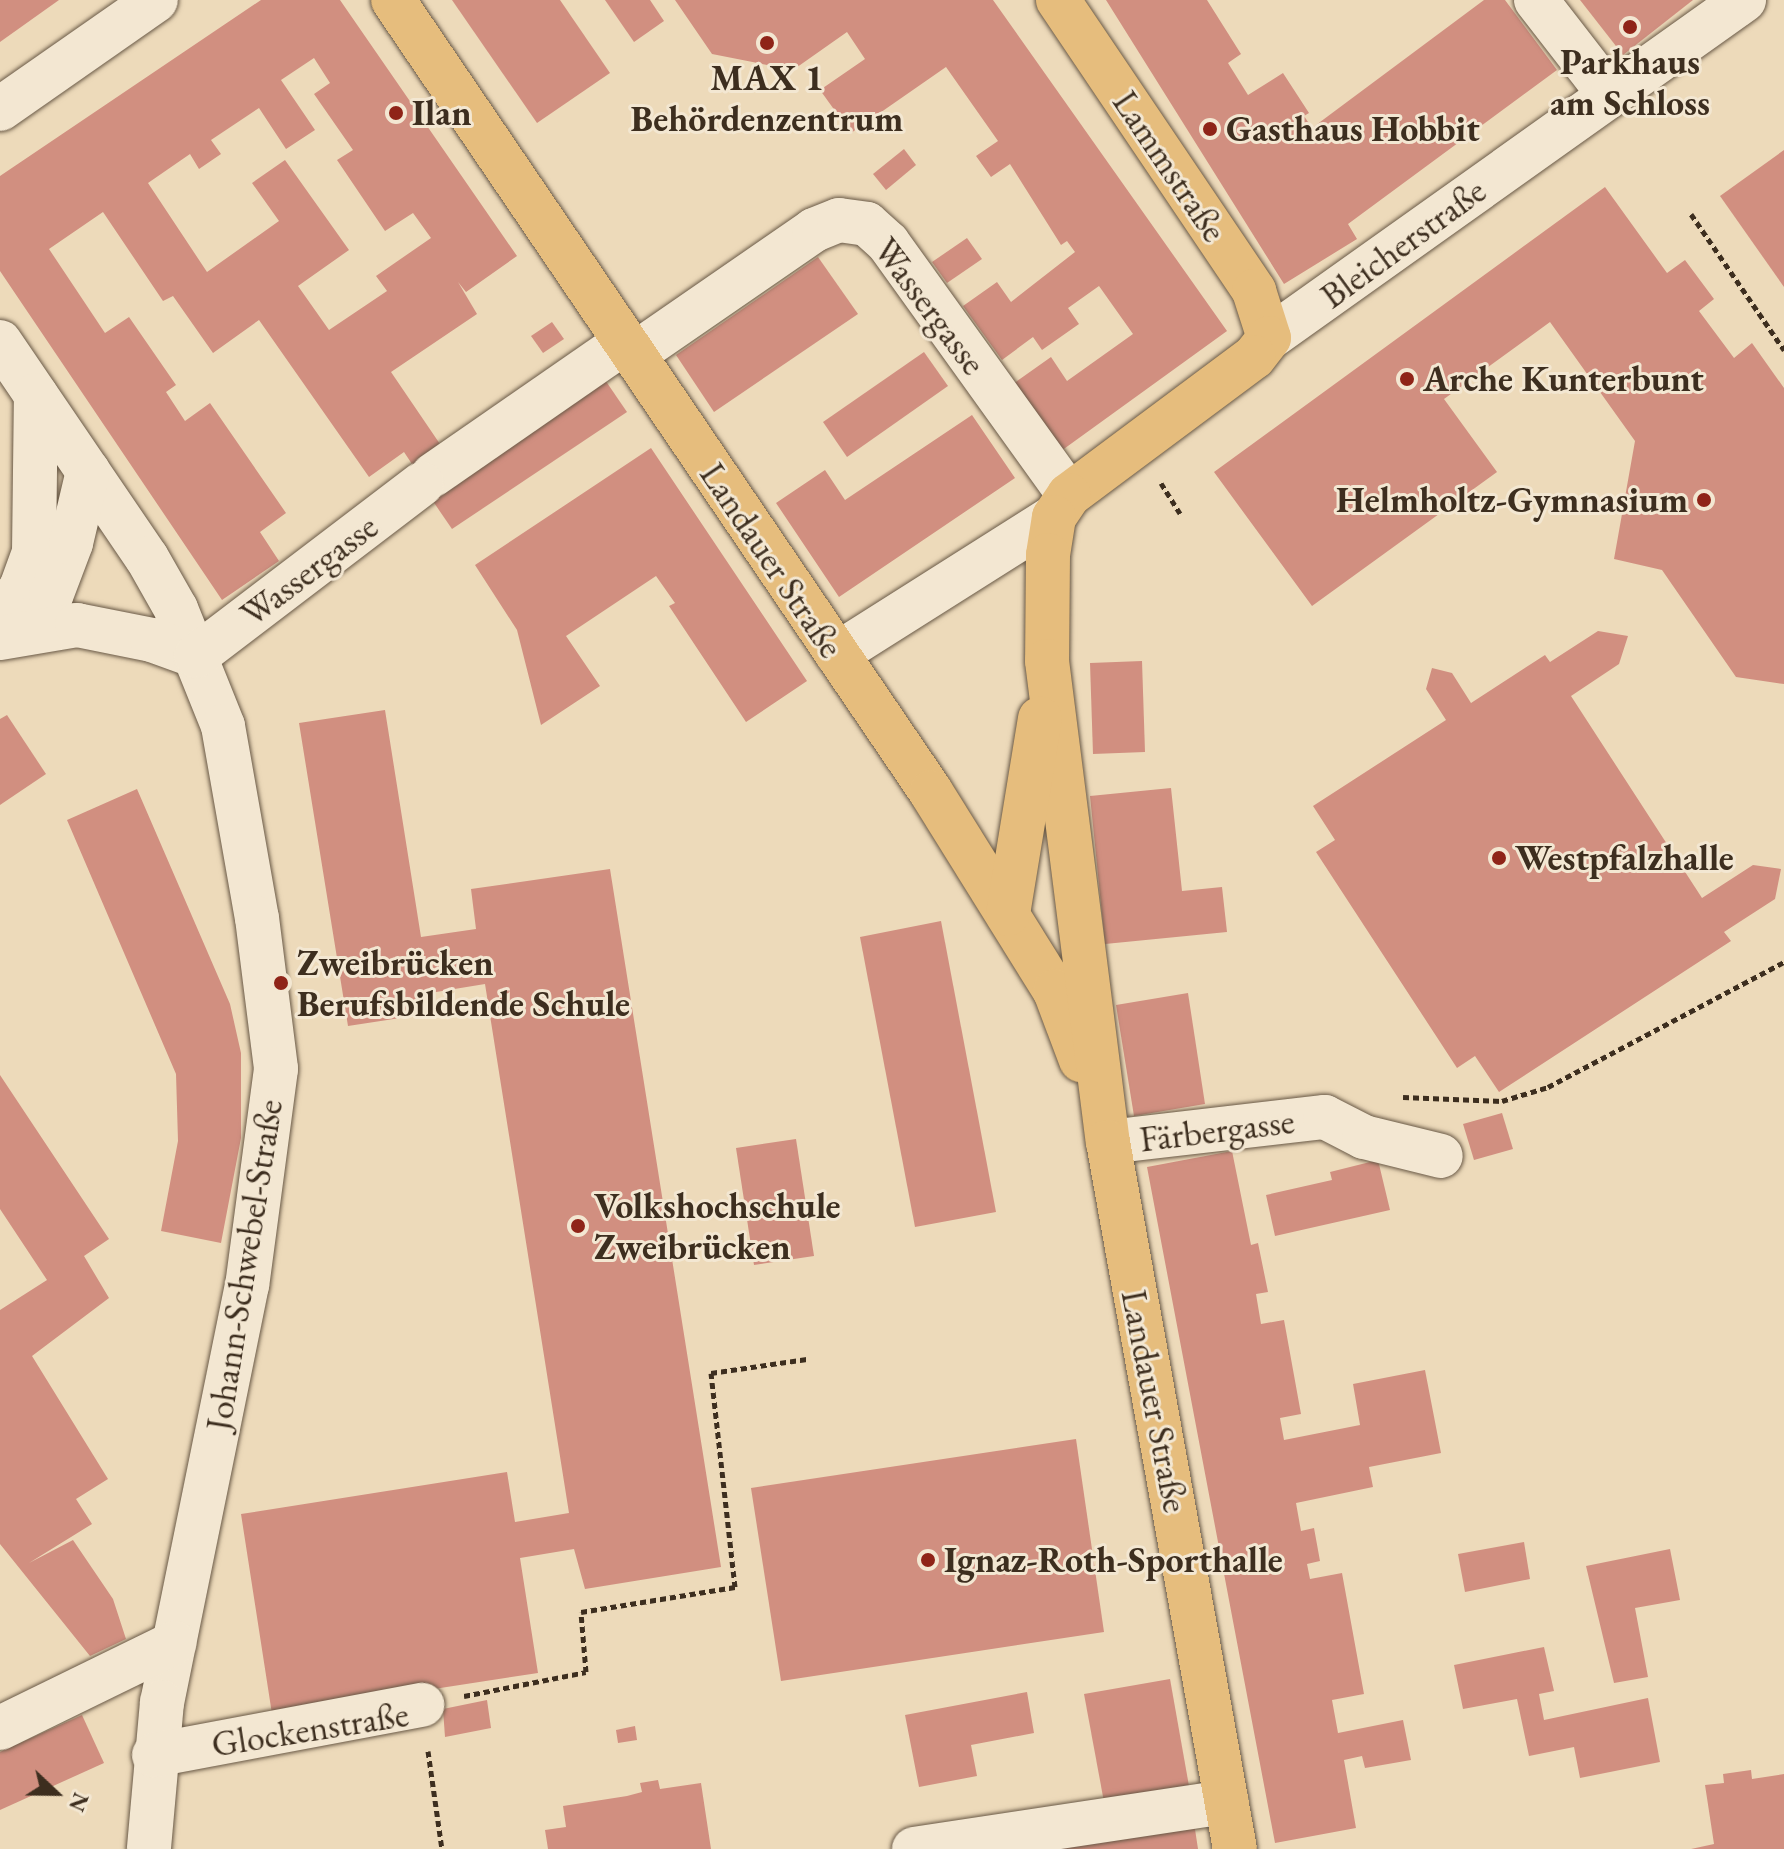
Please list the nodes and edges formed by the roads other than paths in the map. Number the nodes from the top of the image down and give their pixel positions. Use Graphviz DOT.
graph roads {
  1 [pos="156,0"];
  2 [pos="393,0"];
  3 [pos="1058,0"];
  4 [pos="1536,0"];
  5 [pos="1744,0"];
  6 [pos="1609,94"];
  7 [pos="0,109"];
  8 [pos="1269,338"];
  9 [pos="0,342"];
  10 [pos="629,349"];
  11 [pos="36,395"];
  12 [pos="88,471"];
  13 [pos="1062,506"];
  14 [pos="10,629"];
  15 [pos="837,654"];
  16 [pos="196,656"];
  17 [pos="1047,661"];
  18 [pos="1008,914"];
  19 [pos="1108,1142"];
  20 [pos="1441,1156"];
  21 [pos="174,1643"];
  22 [pos="422,1705"];
  23 [pos="0,1728"];
  24 [pos="154,1755"];
  25 [pos="1226,1802"];
  26 [pos="149,1849"];
  27 [pos="914,1849"];
  28 [pos="1235,1849"];
  1 -- 7 [label="street"];
  2 -- 10 [label="main road, Landauer Straße"];
  3 -- 8 [label="main road, Lammstraße"];
  4 -- 6 [label="street"];
  5 -- 6 [label="street, Bleicherstraße"];
  6 -- 8 [label="street, Bleicherstraße"];
  8 -- 13 [label="main road, Bleicherstraße"];
  9 -- 11 [label="street, Johann-Schwebel-Straße"];
  10 -- 13 [label="street, Wassergasse"];
  10 -- 15 [label="main road, Landauer Straße"];
  10 -- 16 [label="street, Wassergasse"];
  11 -- 12 [label="street, Johann-Schwebel-Straße"];
  11 -- 14 [label="street"];
  12 -- 14 [label="street"];
  12 -- 16 [label="street, Johann-Schwebel-Straße"];
  13 -- 15 [label="street, Bleicherstraße"];
  13 -- 17 [label="main road, Landauer Straße"];
  14 -- 16 [label="street"];
  15 -- 18 [label="main road, Landauer Straße"];
  16 -- 21 [label="street, Johann-Schwebel-Straße"];
  17 -- 18 [label="main road"];
  17 -- 19 [label="main road, Landauer Straße"];
  18 -- 19 [label="main road, Landauer Straße"];
  19 -- 20 [label="street, Färbergasse"];
  19 -- 25 [label="main road, Landauer Straße"];
  21 -- 23 [label="street"];
  21 -- 24 [label="street, Johann-Schwebel-Straße"];
  22 -- 24 [label="street, Glockenstraße"];
  24 -- 26 [label="street, Johann-Schwebel-Straße"];
  25 -- 27 [label="street"];
  25 -- 28 [label="main road, Landauer Straße"];
}
